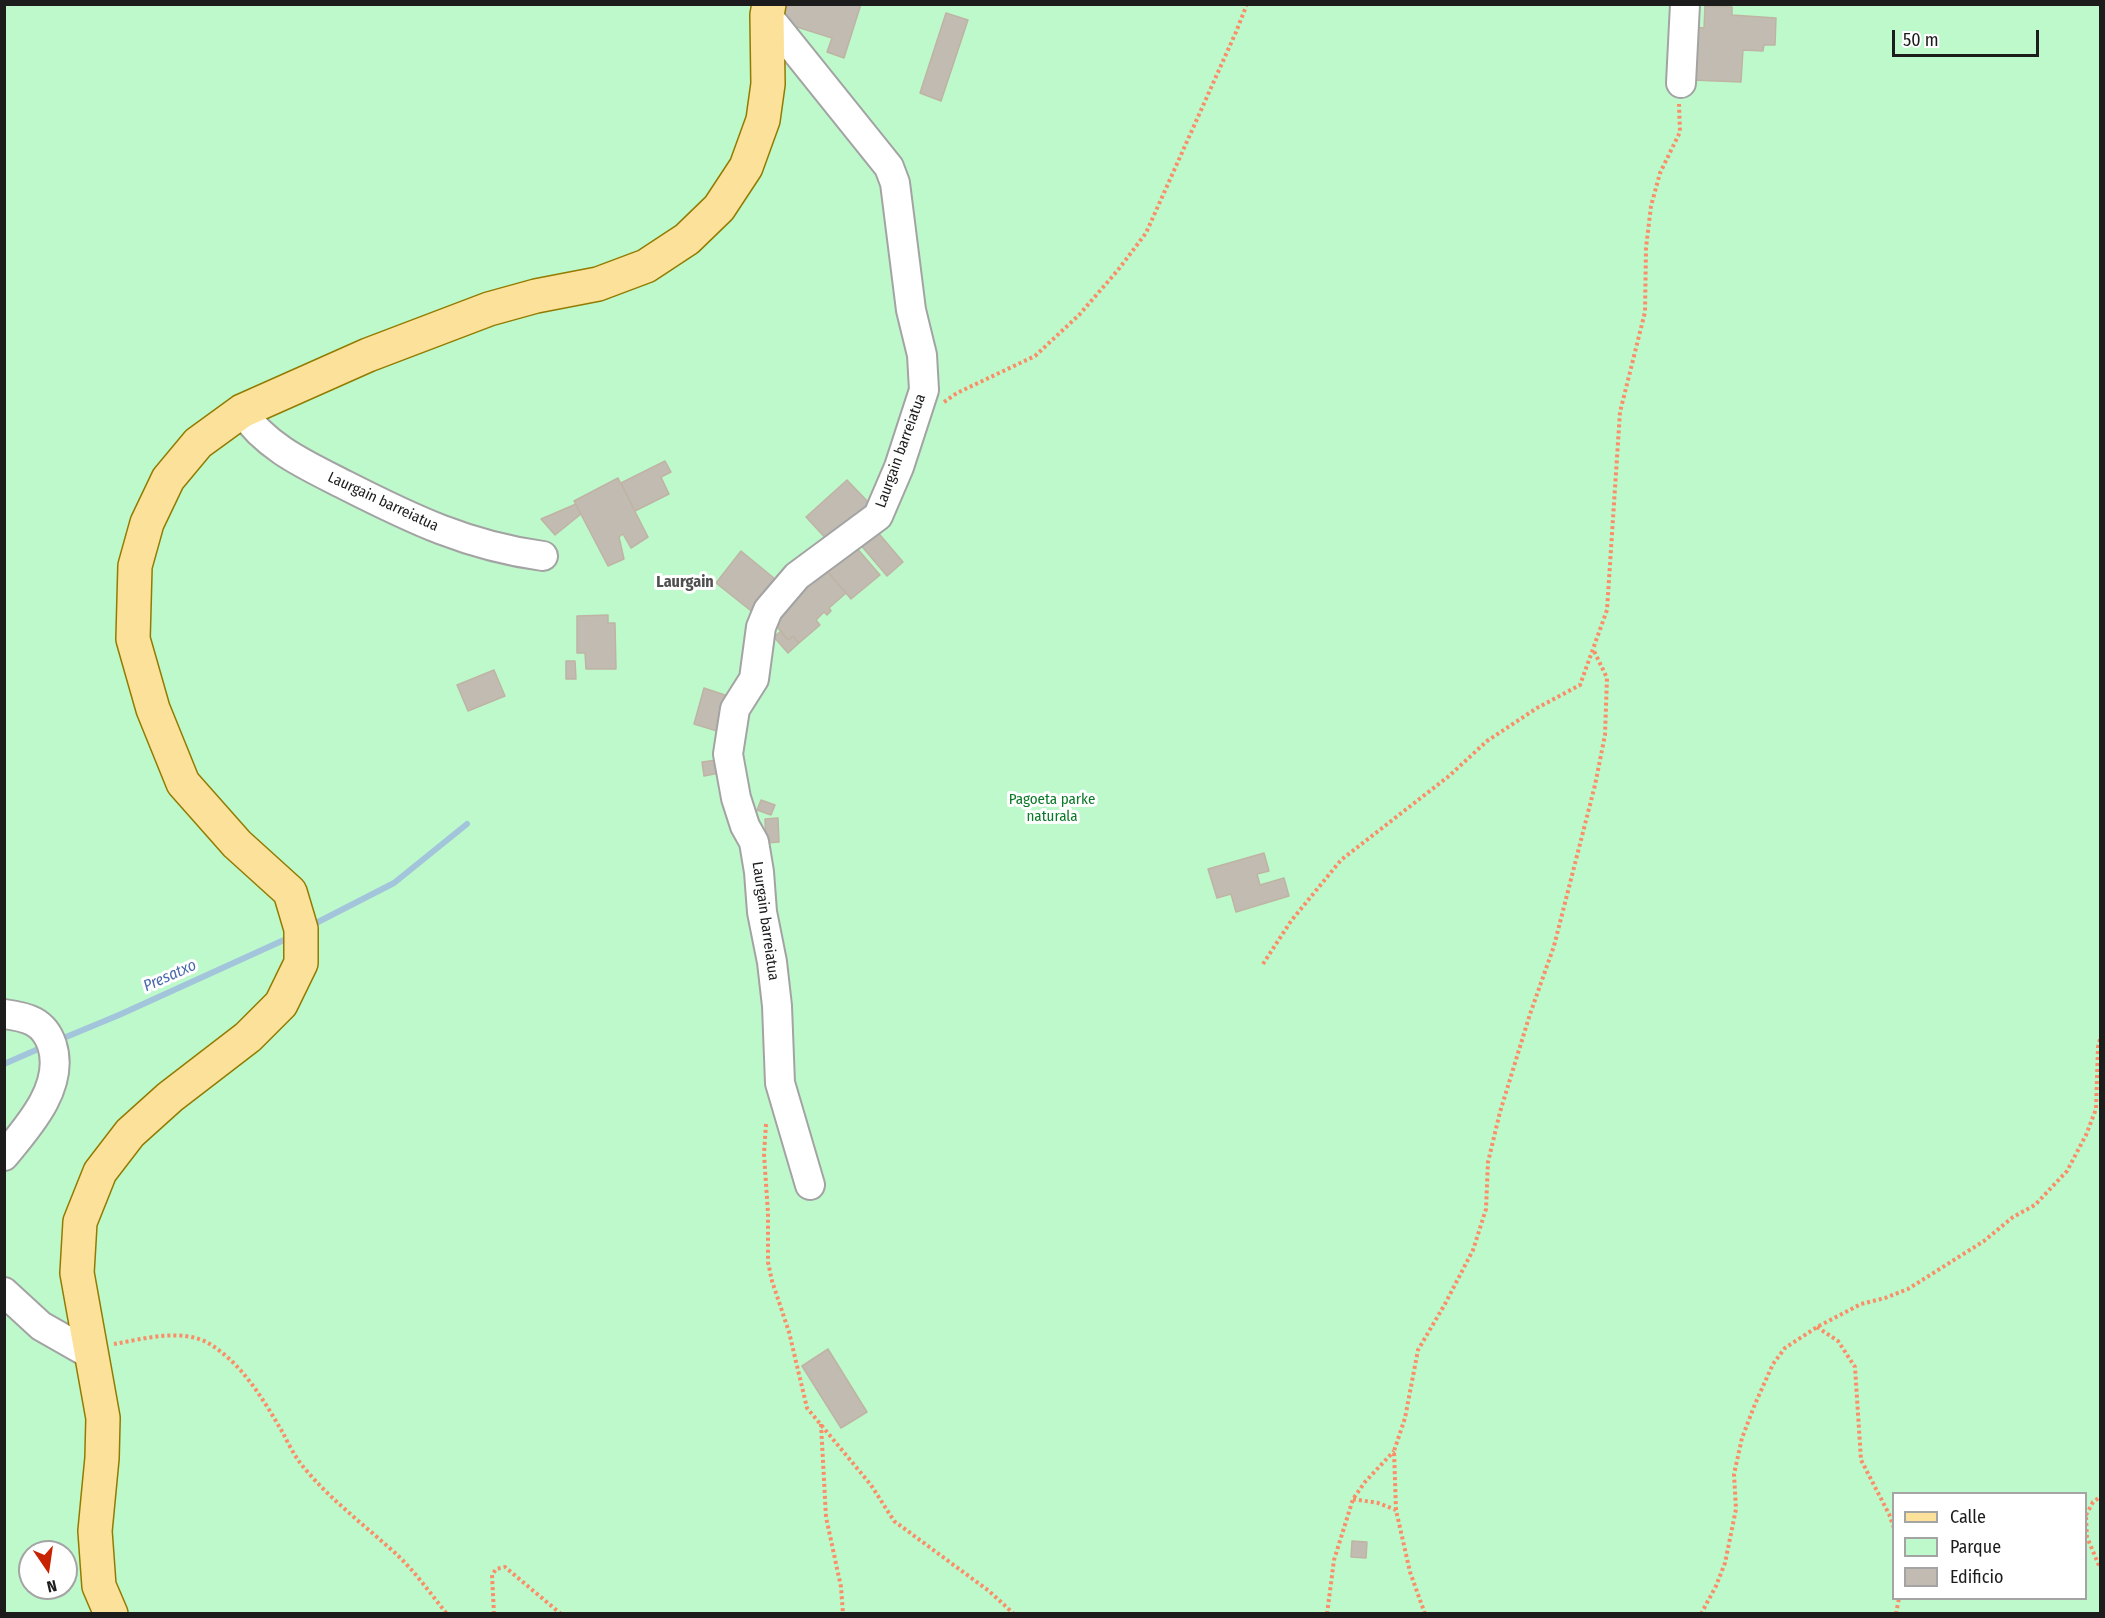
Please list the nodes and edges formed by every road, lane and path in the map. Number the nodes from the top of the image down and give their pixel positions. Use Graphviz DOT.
graph roads {
  1 [pos="1247,4"];
  2 [pos="1685,4"];
  3 [pos="768,10"];
  4 [pos="1681,82"];
  5 [pos="242,411"];
  6 [pos="913,421"];
  7 [pos="543,556"];
  8 [pos="1594,651"];
  9 [pos="1263,964"];
  10 [pos="4,1014"];
  11 [pos="2100,1039"];
  12 [pos="780,1083"];
  13 [pos="4,1156"];
  14 [pos="810,1185"];
  15 [pos="4,1292"];
  16 [pos="1817,1327"];
  17 [pos="92,1355"];
  18 [pos="821,1424"];
  19 [pos="1394,1451"];
  20 [pos="2100,1497"];
  21 [pos="1353,1499"];
  22 [pos="1396,1510"];
  23 [pos="2087,1512"];
  24 [pos="1892,1524"];
  25 [pos="2087,1537"];
  26 [pos="2100,1568"];
  27 [pos="111,1614"];
  28 [pos="447,1614"];
  29 [pos="494,1614"];
  30 [pos="561,1614"];
  31 [pos="843,1614"];
  32 [pos="1014,1614"];
  33 [pos="1327,1614"];
  34 [pos="1425,1614"];
  35 [pos="1701,1614"];
  1 -- 6 [label="path"];
  2 -- 4 [label="street"];
  3 -- 5 [label="main road"];
  3 -- 6 [label="street, Laurgain barreiatua"];
  4 -- 8 [label="path"];
  5 -- 7 [label="street, Laurgain barreiatua"];
  5 -- 17 [label="main road"];
  6 -- 12 [label="street, Laurgain barreiatua"];
  8 -- 9 [label="path"];
  8 -- 19 [label="path"];
  10 -- 13 [label="street"];
  11 -- 16 [label="path"];
  12 -- 14 [label="street, Laurgain barreiatua"];
  12 -- 18 [label="path"];
  15 -- 17 [label="street"];
  16 -- 24 [label="path"];
  16 -- 35 [label="path"];
  17 -- 27 [label="main road"];
  17 -- 28 [label="path"];
  18 -- 31 [label="path"];
  18 -- 32 [label="path"];
  19 -- 21 [label="path"];
  19 -- 22 [label="path"];
  20 -- 23 [label="path"];
  21 -- 22 [label="path"];
  21 -- 33 [label="path"];
  22 -- 34 [label="path"];
  25 -- 26 [label="path"];
  29 -- 30 [label="path"];
}
